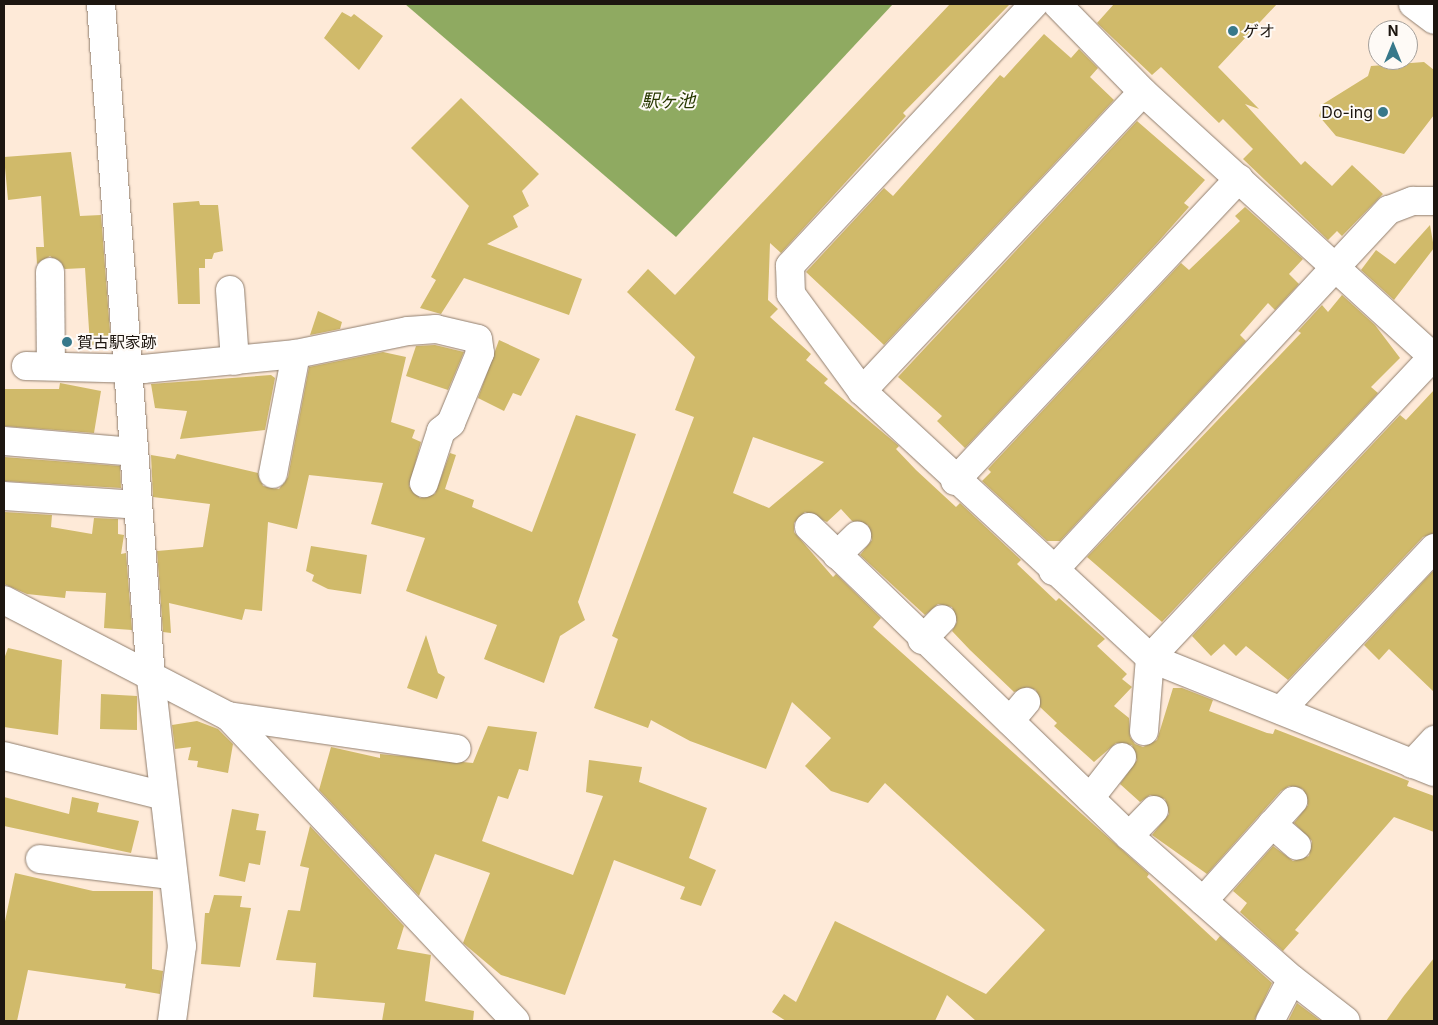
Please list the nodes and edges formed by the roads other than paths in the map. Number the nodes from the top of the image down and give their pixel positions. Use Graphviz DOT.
graph roads {
  1 [pos="101,4"];
  2 [pos="1034,4"];
  3 [pos="1057,4"];
  4 [pos="1413,4"];
  5 [pos="1434,20"];
  6 [pos="1143,92"];
  7 [pos="1239,179"];
  8 [pos="1434,201"];
  9 [pos="1336,266"];
  10 [pos="50,272"];
  11 [pos="230,290"];
  12 [pos="296,354"];
  13 [pos="1434,357"];
  14 [pos="235,361"];
  15 [pos="129,370"];
  16 [pos="862,390"];
  17 [pos="4,441"];
  18 [pos="134,452"];
  19 [pos="273,474"];
  20 [pos="955,481"];
  21 [pos="424,483"];
  22 [pos="4,496"];
  23 [pos="138,505"];
  24 [pos="809,527"];
  25 [pos="857,536"];
  26 [pos="1434,548"];
  27 [pos="837,555"];
  28 [pos="1053,571"];
  29 [pos="4,600"];
  30 [pos="942,619"];
  31 [pos="922,640"];
  32 [pos="1150,658"];
  33 [pos="151,679"];
  34 [pos="1281,710"];
  35 [pos="228,716"];
  36 [pos="1144,731"];
  37 [pos="1434,740"];
  38 [pos="457,749"];
  39 [pos="4,756"];
  40 [pos="1122,757"];
  41 [pos="1423,768"];
  42 [pos="164,796"];
  43 [pos="1090,798"];
  44 [pos="1293,801"];
  45 [pos="1154,810"];
  46 [pos="1272,824"];
  47 [pos="1129,836"];
  48 [pos="1298,846"];
  49 [pos="40,859"];
  50 [pos="171,875"];
  51 [pos="1203,901"];
  52 [pos="1292,978"];
  53 [pos="172,1021"];
  54 [pos="514,1021"];
  55 [pos="1270,1021"];
  56 [pos="1346,1021"];
  1 -- 15 [label="main road"];
  2 -- 16 [label="main road"];
  3 -- 6 [label="main road"];
  4 -- 5 [label="main road"];
  6 -- 7 [label="main road"];
  6 -- 16 [label="main road"];
  7 -- 9 [label="main road"];
  7 -- 20 [label="main road"];
  8 -- 9 [label="main road"];
  9 -- 13 [label="main road"];
  9 -- 28 [label="main road"];
  10 -- 15 [label="main road"];
  11 -- 14 [label="main road"];
  12 -- 14 [label="main road"];
  12 -- 19 [label="main road"];
  12 -- 21 [label="main road"];
  13 -- 32 [label="main road"];
  14 -- 15 [label="main road"];
  15 -- 18 [label="main road"];
  16 -- 20 [label="main road"];
  17 -- 18 [label="main road"];
  18 -- 23 [label="main road"];
  20 -- 28 [label="main road"];
  22 -- 23 [label="main road"];
  23 -- 33 [label="main road"];
  24 -- 27 [label="main road"];
  25 -- 27 [label="main road"];
  26 -- 34 [label="main road"];
  27 -- 31 [label="main road"];
  28 -- 32 [label="main road"];
  29 -- 33 [label="main road"];
  30 -- 31 [label="main road"];
  31 -- 43 [label="main road"];
  32 -- 34 [label="main road"];
  32 -- 36 [label="main road"];
  33 -- 35 [label="main road"];
  33 -- 42 [label="main road"];
  34 -- 41 [label="main road"];
  35 -- 38 [label="main road"];
  35 -- 54 [label="main road"];
  37 -- 41 [label="main road"];
  39 -- 42 [label="main road"];
  40 -- 43 [label="main road"];
  42 -- 50 [label="main road"];
  43 -- 47 [label="main road"];
  44 -- 46 [label="main road"];
  45 -- 47 [label="main road"];
  46 -- 48 [label="main road"];
  46 -- 51 [label="main road"];
  47 -- 51 [label="main road"];
  49 -- 50 [label="main road"];
  50 -- 53 [label="main road"];
  51 -- 52 [label="main road"];
  52 -- 55 [label="main road"];
  52 -- 56 [label="main road"];
}
